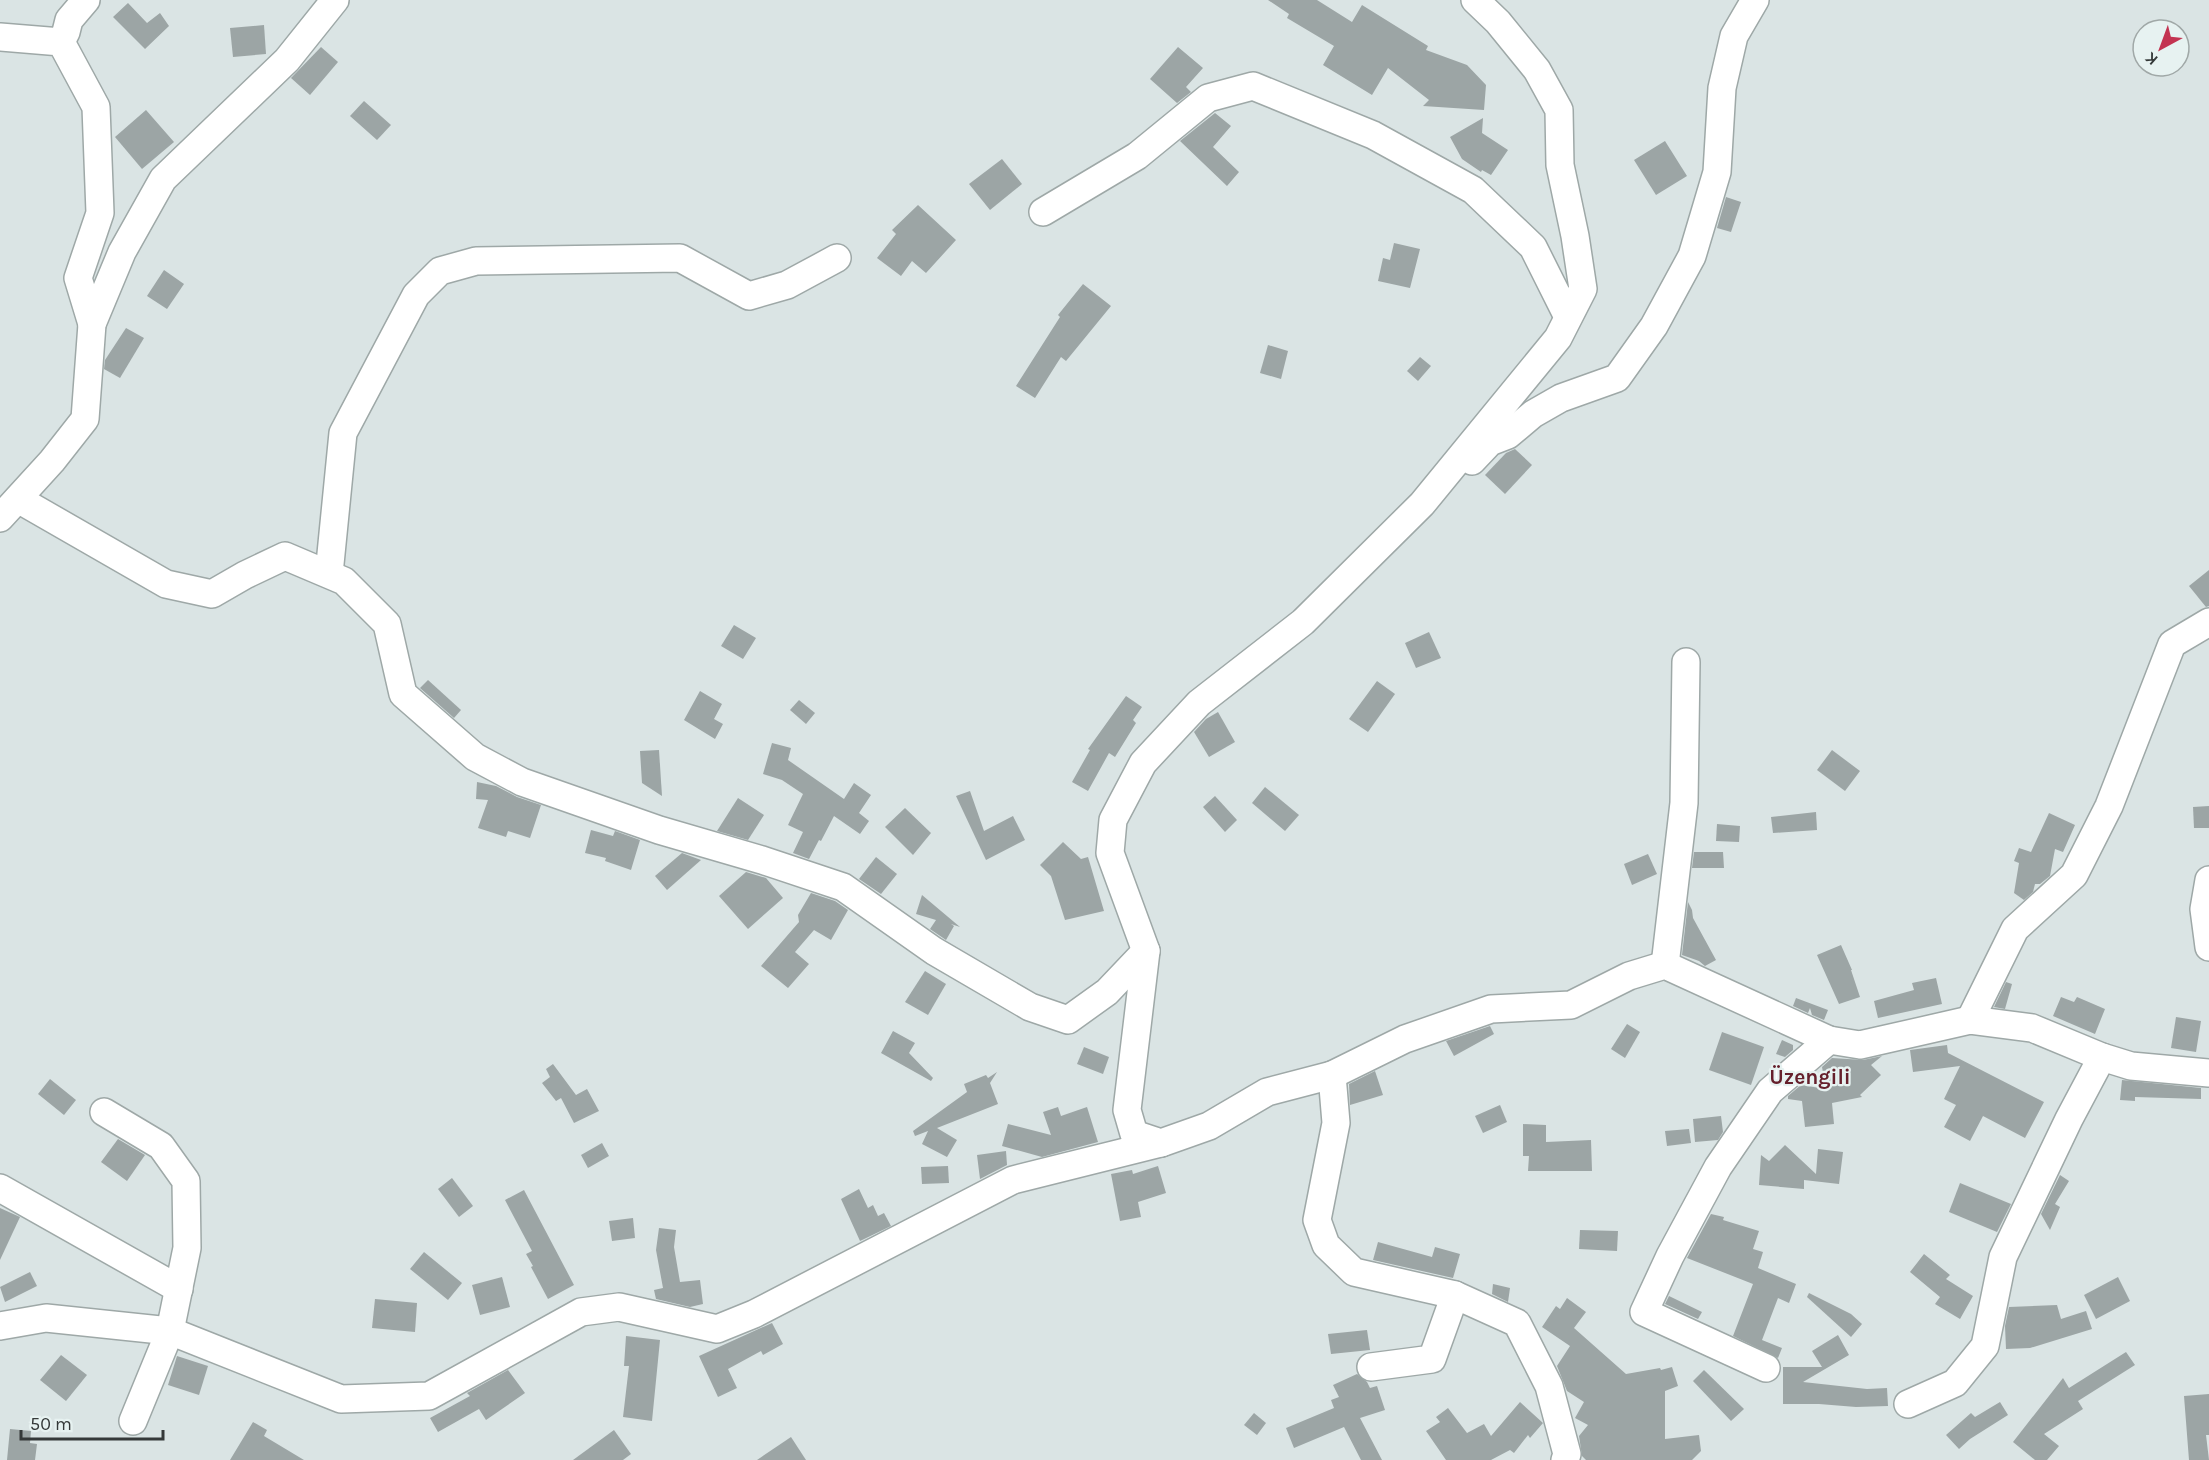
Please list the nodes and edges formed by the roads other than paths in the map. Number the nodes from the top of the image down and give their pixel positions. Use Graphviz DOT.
graph roads {
  1 [pos="86,0"];
  2 [pos="335,0"];
  3 [pos="1475,0"];
  4 [pos="1755,0"];
  5 [pos="0,37"];
  6 [pos="61,42"];
  7 [pos="1043,212"];
  8 [pos="837,258"];
  9 [pos="1568,317"];
  10 [pos="92,324"];
  11 [pos="18,499"];
  12 [pos="1423,502"];
  13 [pos="0,518"];
  14 [pos="329,574"];
  15 [pos="2209,622"];
  16 [pos="1686,662"];
  17 [pos="2209,880"];
  18 [pos="2209,946"];
  19 [pos="1146,951"];
  20 [pos="1665,965"];
  21 [pos="1970,1020"];
  22 [pos="1829,1040"];
  23 [pos="2102,1057"];
  24 [pos="2209,1073"];
  25 [pos="1332,1075"];
  26 [pos="104,1112"];
  27 [pos="1161,1143"];
  28 [pos="0,1188"];
  29 [pos="179,1289"];
  30 [pos="1455,1295"];
  31 [pos="0,1326"];
  32 [pos="170,1331"];
  33 [pos="1371,1366"];
  34 [pos="1766,1368"];
  35 [pos="1908,1404"];
  36 [pos="133,1421"];
  37 [pos="1565,1460"];
  1 -- 6 [label="street"];
  2 -- 10 [label="street"];
  3 -- 9 [label="street"];
  4 -- 12 [label="street"];
  5 -- 6 [label="street"];
  6 -- 10 [label="street"];
  7 -- 9 [label="street"];
  8 -- 14 [label="street"];
  9 -- 12 [label="street"];
  10 -- 11 [label="street"];
  11 -- 13 [label="street"];
  11 -- 14 [label="street"];
  12 -- 19 [label="street"];
  14 -- 19 [label="street"];
  15 -- 21 [label="street"];
  16 -- 20 [label="street"];
  17 -- 18 [label="street"];
  19 -- 27 [label="street"];
  20 -- 22 [label="street"];
  20 -- 25 [label="street"];
  21 -- 22 [label="street"];
  21 -- 23 [label="street"];
  22 -- 34 [label="street"];
  23 -- 24 [label="street"];
  23 -- 35 [label="street"];
  25 -- 27 [label="street"];
  25 -- 30 [label="street"];
  26 -- 29 [label="street"];
  27 -- 32 [label="street"];
  28 -- 29 [label="street"];
  29 -- 32 [label="street"];
  30 -- 33 [label="street"];
  30 -- 37 [label="street"];
  31 -- 32 [label="street"];
  32 -- 36 [label="street"];
}
